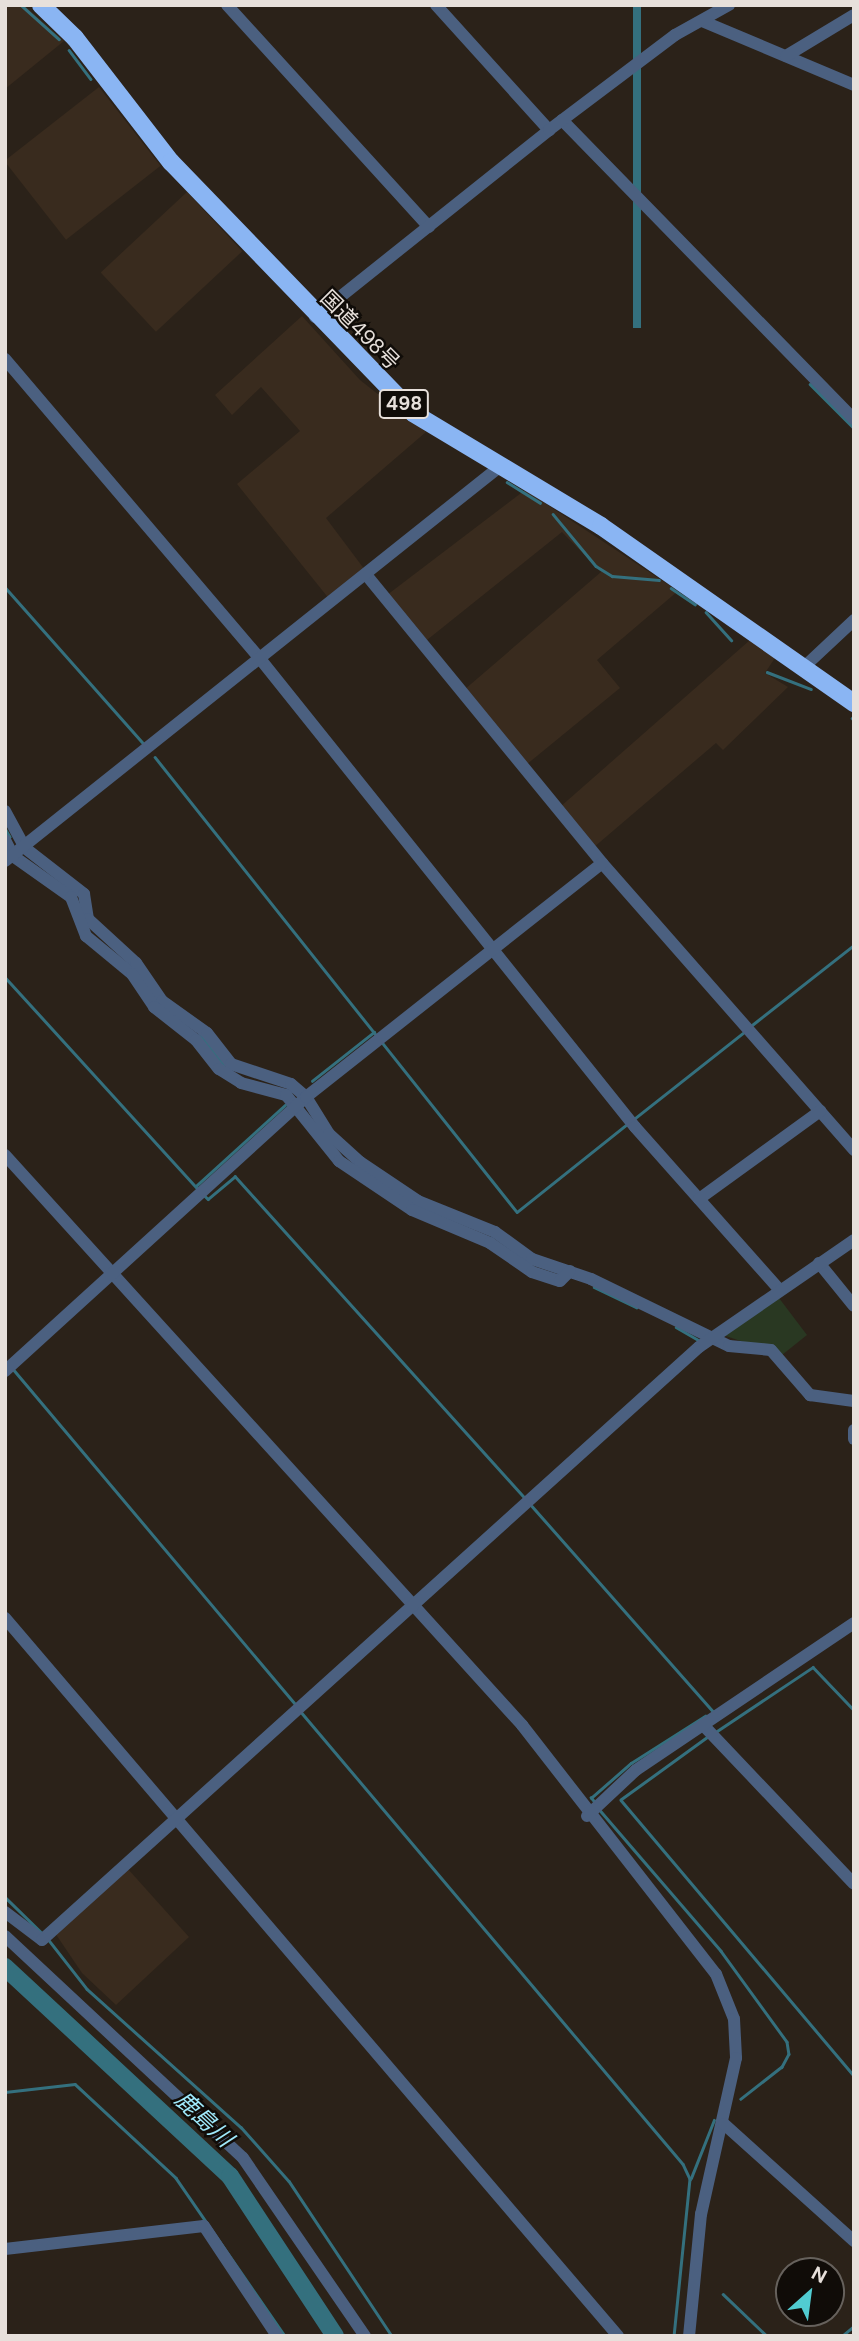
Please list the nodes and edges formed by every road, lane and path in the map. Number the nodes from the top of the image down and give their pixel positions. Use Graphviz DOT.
graph roads {
  1 [pos="41,5"];
  2 [pos="228,5"];
  3 [pos="436,5"];
  4 [pos="729,5"];
  5 [pos="854,15"];
  6 [pos="702,20"];
  7 [pos="786,56"];
  8 [pos="854,85"];
  9 [pos="562,120"];
  10 [pos="548,130"];
  11 [pos="429,227"];
  12 [pos="316,317"];
  13 [pos="5,359"];
  14 [pos="854,419"];
  15 [pos="503,464"];
  16 [pos="368,576"];
  17 [pos="854,620"];
  18 [pos="261,660"];
  19 [pos="804,667"];
  20 [pos="854,703"];
  21 [pos="5,811"];
  22 [pos="5,840"];
  23 [pos="25,848"];
  24 [pos="9,858"];
  25 [pos="602,863"];
  26 [pos="493,948"];
  27 [pos="306,1097"];
  28 [pos="296,1107"];
  29 [pos="820,1111"];
  30 [pos="854,1150"];
  31 [pos="5,1155"];
  32 [pos="699,1199"];
  33 [pos="854,1240"];
  34 [pos="819,1263"];
  35 [pos="570,1271"];
  36 [pos="113,1274"];
  37 [pos="779,1289"];
  38 [pos="854,1306"];
  39 [pos="713,1338"];
  40 [pos="5,1371"];
  41 [pos="854,1401"];
  42 [pos="854,1430"];
  43 [pos="854,1438"];
  44 [pos="412,1606"];
  45 [pos="5,1618"];
  46 [pos="854,1623"];
  47 [pos="705,1727"];
  48 [pos="594,1810"];
  49 [pos="175,1819"];
  50 [pos="854,1884"];
  51 [pos="5,1912"];
  52 [pos="5,1936"];
  53 [pos="724,2124"];
  54 [pos="854,2241"];
  55 [pos="5,2249"];
  56 [pos="277,2336"];
  57 [pos="365,2336"];
  58 [pos="618,2336"];
  59 [pos="689,2336"];
  1 -- 12 [label="highway, 国道498号 / 498"];
  2 -- 11 [label="street"];
  3 -- 10 [label="street"];
  4 -- 6 [label="street"];
  5 -- 7 [label="street"];
  6 -- 7 [label="street"];
  6 -- 9 [label="street"];
  7 -- 8 [label="street"];
  9 -- 10 [label="street"];
  9 -- 14 [label="street"];
  10 -- 11 [label="street"];
  11 -- 12 [label="street"];
  12 -- 15 [label="highway, 国道498号 / 498"];
  13 -- 18 [label="street"];
  15 -- 16 [label="street"];
  15 -- 19 [label="highway, 国道498号 / 498"];
  16 -- 18 [label="street"];
  16 -- 25 [label="street"];
  17 -- 19 [label="street"];
  18 -- 23 [label="street"];
  18 -- 26 [label="street"];
  19 -- 20 [label="highway, 国道498号 / 498"];
  21 -- 23 [label="street"];
  22 -- 24 [label="street"];
  23 -- 24 [label="street"];
  23 -- 27 [label="street"];
  24 -- 28 [label="street"];
  25 -- 26 [label="street"];
  25 -- 29 [label="street"];
  26 -- 27 [label="street"];
  26 -- 32 [label="street"];
  27 -- 28 [label="street"];
  27 -- 35 [label="street"];
  28 -- 35 [label="street"];
  28 -- 36 [label="street"];
  29 -- 30 [label="street"];
  29 -- 32 [label="street"];
  31 -- 36 [label="street"];
  32 -- 37 [label="street"];
  33 -- 34 [label="street"];
  34 -- 37 [label="street"];
  34 -- 38 [label="street"];
  35 -- 39 [label="street"];
  36 -- 40 [label="street"];
  36 -- 44 [label="street"];
  37 -- 39 [label="street"];
  39 -- 41 [label="street"];
  39 -- 44 [label="street"];
  42 -- 43 [label="street"];
  44 -- 48 [label="street"];
  44 -- 49 [label="street"];
  45 -- 49 [label="street"];
  46 -- 47 [label="street"];
  47 -- 48 [label="street"];
  47 -- 50 [label="street"];
  48 -- 53 [label="street"];
  49 -- 51 [label="street"];
  49 -- 58 [label="street"];
  52 -- 57 [label="street"];
  53 -- 54 [label="street"];
  53 -- 59 [label="street"];
  55 -- 56 [label="street"];
}
